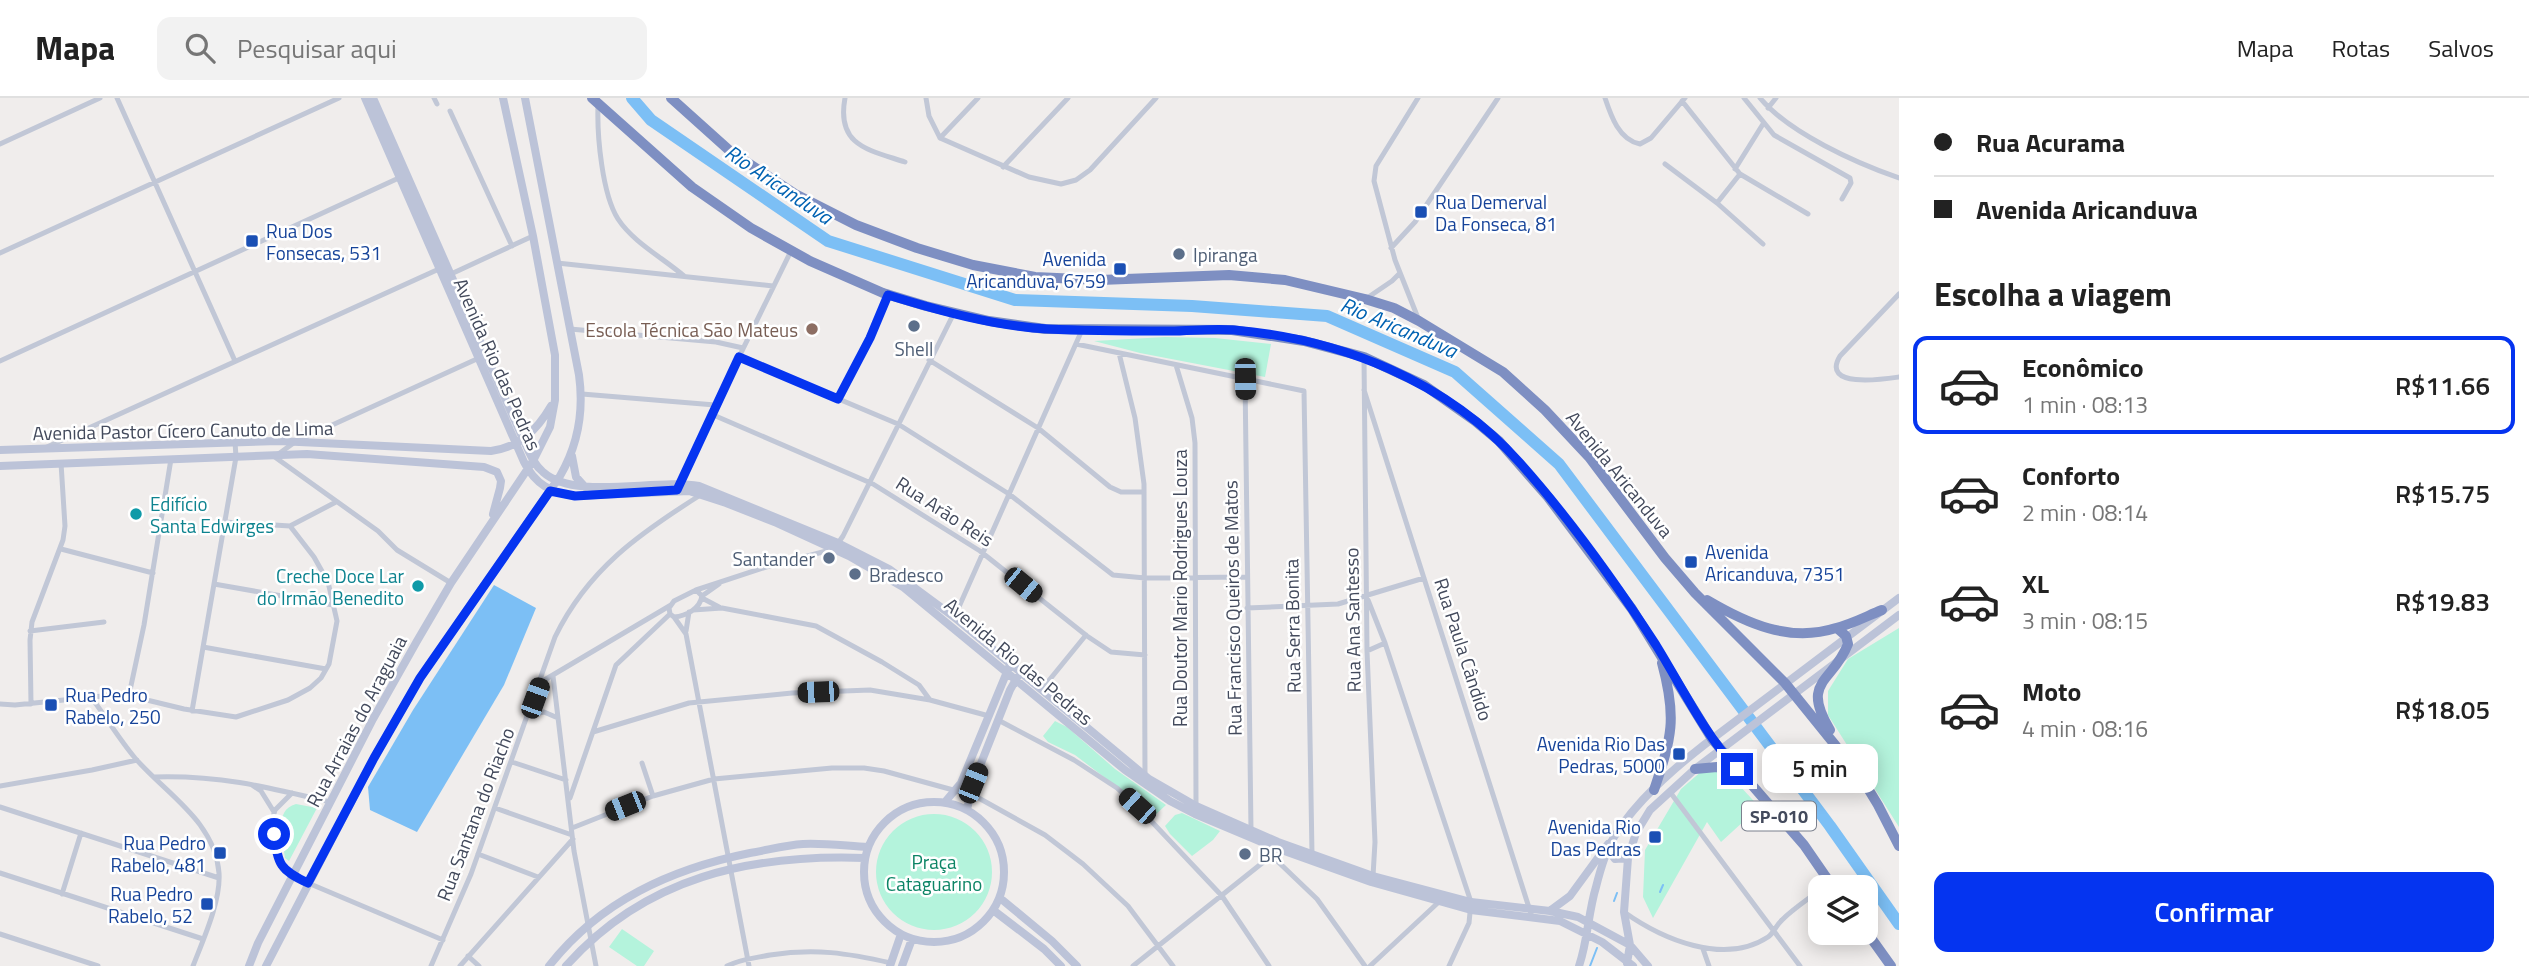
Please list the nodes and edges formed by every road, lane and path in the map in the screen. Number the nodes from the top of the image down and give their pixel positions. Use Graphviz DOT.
graph roads {
  1 [pos="100,98"];
  2 [pos="117,98"];
  3 [pos="339,98"];
  4 [pos="365,98"];
  5 [pos="373,98"];
  6 [pos="503,98"];
  7 [pos="525,98"];
  8 [pos="671,98"];
  9 [pos="845,98"];
  10 [pos="926,98"];
  11 [pos="978,98"];
  12 [pos="1068,98"];
  13 [pos="1156,98"];
  14 [pos="1418,98"];
  15 [pos="1498,98"];
  16 [pos="1605,98"];
  17 [pos="1744,98"];
  18 [pos="1760,98"];
  19 [pos="1776,98"];
  20 [pos="1683,100"];
  21 [pos="595,101"];
  22 [pos="1768,108"];
  23 [pos="450,111"];
  24 [pos="1763,124"];
  25 [pos="940,138"];
  26 [pos="0,144"];
  27 [pos="905,162"];
  28 [pos="1665,164"];
  29 [pos="1003,167"];
  30 [pos="1738,171"];
  31 [pos="403,176"];
  32 [pos="1899,178"];
  33 [pos="154,183"];
  34 [pos="1842,199"];
  35 [pos="1717,203"];
  36 [pos="1808,214"];
  37 [pos="533,236"];
  38 [pos="1763,244"];
  39 [pos="512,246"];
  40 [pos="1391,248"];
  41 [pos="791,251"];
  42 [pos="0,253"];
  43 [pos="557,263"];
  44 [pos="439,268"];
  45 [pos="194,272"];
  46 [pos="1400,273"];
  47 [pos="450,274"];
  48 [pos="684,276"];
  49 [pos="774,286"];
  50 [pos="1899,294"];
  51 [pos="888,295"];
  52 [pos="1365,299"];
  53 [pos="954,313"];
  54 [pos="1419,321"];
  55 [pos="570,329"];
  56 [pos="1082,330"];
  57 [pos="1076,344"];
  58 [pos="743,348"];
  59 [pos="1119,353"];
  60 [pos="482,356"];
  61 [pos="739,357"];
  62 [pos="1364,357"];
  63 [pos="0,360"];
  64 [pos="929,360"];
  65 [pos="235,361"];
  66 [pos="1175,365"];
  67 [pos="1899,377"];
  68 [pos="1245,379"];
  69 [pos="1364,390"];
  70 [pos="582,394"];
  71 [pos="838,399"];
  72 [pos="555,400"];
  73 [pos="715,405"];
  74 [pos="711,414"];
  75 [pos="898,424"];
  76 [pos="1038,428"];
  77 [pos="74,433"];
  78 [pos="1380,437"];
  79 [pos="1365,439"];
  80 [pos="235,442"];
  81 [pos="295,442"];
  82 [pos="520,442"];
  83 [pos="46,447"];
  84 [pos="60,447"];
  85 [pos="1,450"];
  86 [pos="491,451"];
  87 [pos="572,453"];
  88 [pos="274,455"];
  89 [pos="236,457"];
  90 [pos="171,459"];
  91 [pos="49,463"];
  92 [pos="61,463"];
  93 [pos="0,464"];
  94 [pos="530,464"];
  95 [pos="484,467"];
  96 [pos="556,481"];
  97 [pos="870,482"];
  98 [pos="679,486"];
  99 [pos="586,487"];
  100 [pos="550,491"];
  101 [pos="704,491"];
  102 [pos="1144,492"];
  103 [pos="1008,493"];
  104 [pos="336,502"];
  105 [pos="224,522"];
  106 [pos="290,526"];
  107 [pos="488,526"];
  108 [pos="836,546"];
  109 [pos="61,549"];
  110 [pos="982,552"];
  111 [pos="153,573"];
  112 [pos="1247,577"];
  113 [pos="1145,578"];
  114 [pos="1195,578"];
  115 [pos="1424,578"];
  116 [pos="721,582"];
  117 [pos="451,583"];
  118 [pos="214,584"];
  119 [pos="696,590"];
  120 [pos="1695,593"];
  121 [pos="702,597"];
  122 [pos="1367,597"];
  123 [pos="1899,598"];
  124 [pos="333,605"];
  125 [pos="671,605"];
  126 [pos="1307,607"];
  127 [pos="722,608"];
  128 [pos="1247,608"];
  129 [pos="1882,610"];
  130 [pos="691,611"];
  131 [pos="672,615"];
  132 [pos="1899,615"];
  133 [pos="952,620"];
  134 [pos="104,622"];
  135 [pos="1837,628"];
  136 [pos="30,631"];
  137 [pos="686,634"];
  138 [pos="1086,635"];
  139 [pos="1846,636"];
  140 [pos="1385,643"];
  141 [pos="203,647"];
  142 [pos="1657,647"];
  143 [pos="1367,650"];
  144 [pos="1145,655"];
  145 [pos="1838,660"];
  146 [pos="1009,668"];
  147 [pos="326,670"];
  148 [pos="553,676"];
  149 [pos="1019,676"];
  150 [pos="541,682"];
  151 [pos="1785,684"];
  152 [pos="1042,689"];
  153 [pos="1794,694"];
  154 [pos="129,695"];
  155 [pos="91,697"];
  156 [pos="930,700"];
  157 [pos="700,702"];
  158 [pos="0,704"];
  159 [pos="31,704"];
  160 [pos="192,710"];
  161 [pos="529,715"];
  162 [pos="989,716"];
  163 [pos="558,718"];
  164 [pos="998,720"];
  165 [pos="593,732"];
  166 [pos="1712,739"];
  167 [pos="1720,750"];
  168 [pos="137,760"];
  169 [pos="512,762"];
  170 [pos="1849,762"];
  171 [pos="642,763"];
  172 [pos="1695,769"];
  173 [pos="154,776"];
  174 [pos="714,779"];
  175 [pos="1145,779"];
  176 [pos="566,780"];
  177 [pos="1747,780"];
  178 [pos="249,783"];
  179 [pos="0,786"];
  180 [pos="957,790"];
  181 [pos="1654,790"];
  182 [pos="1669,791"];
  183 [pos="292,793"];
  184 [pos="969,794"];
  185 [pos="653,796"];
  186 [pos="569,801"];
  187 [pos="330,802"];
  188 [pos="945,802"];
  189 [pos="0,807"];
  190 [pos="495,808"];
  191 [pos="967,810"];
  192 [pos="1196,810"];
  193 [pos="274,811"];
  194 [pos="81,833"];
  195 [pos="1250,833"];
  196 [pos="572,834"];
  197 [pos="1613,839"];
  198 [pos="1899,846"];
  199 [pos="868,847"];
  200 [pos="1275,848"];
  201 [pos="478,854"];
  202 [pos="729,858"];
  203 [pos="865,858"];
  204 [pos="1311,858"];
  205 [pos="1628,858"];
  206 [pos="731,870"];
  207 [pos="0,873"];
  208 [pos="1820,875"];
  209 [pos="292,876"];
  210 [pos="538,877"];
  211 [pos="219,878"];
  212 [pos="1372,879"];
  213 [pos="308,883"];
  214 [pos="62,894"];
  215 [pos="1222,896"];
  216 [pos="1000,898"];
  217 [pos="1442,899"];
  218 [pos="1808,901"];
  219 [pos="1471,906"];
  220 [pos="993,910"];
  221 [pos="1550,911"];
  222 [pos="1624,912"];
  223 [pos="1532,913"];
  224 [pos="1590,921"];
  225 [pos="589,925"];
  226 [pos="1773,932"];
  227 [pos="1588,933"];
  228 [pos="0,934"];
  229 [pos="901,934"];
  230 [pos="203,939"];
  231 [pos="912,939"];
  232 [pos="443,940"];
  233 [pos="592,940"];
  234 [pos="1630,945"];
  235 [pos="1876,945"];
  236 [pos="1160,946"];
  237 [pos="1703,949"];
  238 [pos="468,956"];
  239 [pos="748,958"];
  240 [pos="1629,964"];
  241 [pos="890,965"];
  242 [pos="98,966"];
  243 [pos="194,966"];
  244 [pos="248,966"];
  245 [pos="266,966"];
  246 [pos="432,966"];
  247 [pos="460,966"];
  248 [pos="480,966"];
  249 [pos="549,966"];
  250 [pos="566,966"];
  251 [pos="596,966"];
  252 [pos="727,966"];
  253 [pos="749,966"];
  254 [pos="902,966"];
  255 [pos="1061,966"];
  256 [pos="1076,966"];
  257 [pos="1133,966"];
  258 [pos="1173,966"];
  259 [pos="1269,966"];
  260 [pos="1365,966"];
  261 [pos="1370,966"];
  262 [pos="1448,966"];
  263 [pos="1579,966"];
  264 [pos="1648,966"];
  265 [pos="1709,966"];
  266 [pos="1800,966"];
  267 [pos="1891,966"];
  1 -- 26 [label="street"];
  2 -- 33 [label="street"];
  3 -- 33 [label="street"];
  4 -- 31 [label="main road, Avenida Rio das Pedras"];
  5 -- 31 [label="main road, Avenida Rio das Pedras"];
  6 -- 37 [label="main road, Rua Arraias do Araguaia"];
  7 -- 43 [label="main road, Rua Arraias do Araguaia"];
  8 -- 52 [label="highway, Avenida Aricanduva"];
  9 -- 27 [label="street"];
  10 -- 25 [label="street"];
  11 -- 25 [label="street"];
  12 -- 29 [label="street"];
  13 -- 29 [label="street"];
  14 -- 40 [label="street"];
  15 -- 40 [label="street"];
  16 -- 20 [label="street"];
  17 -- 24 [label="street"];
  18 -- 22 [label="street"];
  19 -- 22 [label="street"];
  20 -- 30 [label="street"];
  21 -- 41 [label="highway, SP-010"];
  21 -- 48 [label="street"];
  22 -- 32 [label="street"];
  23 -- 39 [label="street"];
  24 -- 30 [label="street"];
  24 -- 34 [label="street"];
  25 -- 29 [label="street"];
  28 -- 35 [label="street"];
  30 -- 35 [label="street"];
  30 -- 36 [label="street"];
  31 -- 44 [label="main road, Avenida Rio das Pedras"];
  31 -- 45 [label="street"];
  31 -- 47 [label="main road, Avenida Rio das Pedras"];
  33 -- 42 [label="street"];
  33 -- 45 [label="street"];
  35 -- 38 [label="street"];
  37 -- 39 [label="street"];
  37 -- 72 [label="main road, Rua Arraias do Araguaia"];
  39 -- 47 [label="street"];
  40 -- 46 [label="street"];
  41 -- 49 [label="street"];
  41 -- 51 [label="highway, SP-010"];
  43 -- 48 [label="street"];
  43 -- 55 [label="main road, Rua Arraias do Araguaia"];
  44 -- 60 [label="main road, Avenida Rio das Pedras"];
  44 -- 65 [label="street"];
  45 -- 63 [label="street"];
  45 -- 65 [label="street"];
  46 -- 52 [label="street"];
  46 -- 54 [label="street"];
  47 -- 60 [label="main road, Avenida Rio das Pedras"];
  48 -- 49 [label="street"];
  49 -- 58 [label="street"];
  50 -- 67 [label="street"];
  51 -- 53 [label="highway, SP-010"];
  51 -- 71 [label="street"];
  52 -- 54 [label="highway, Avenida Aricanduva"];
  53 -- 56 [label="highway, SP-010"];
  53 -- 64 [label="street"];
  54 -- 120 [label="highway, Avenida Aricanduva"];
  55 -- 58 [label="street"];
  55 -- 70 [label="main road, Rua Arraias do Araguaia"];
  56 -- 57 [label="street"];
  56 -- 62 [label="highway, SP-010"];
  57 -- 59 [label="street"];
  57 -- 76 [label="street"];
  58 -- 61 [label="street"];
  59 -- 66 [label="street"];
  59 -- 102 [label="street"];
  60 -- 81 [label="street"];
  60 -- 82 [label="main road, Avenida Rio das Pedras"];
  61 -- 71 [label="street"];
  61 -- 73 [label="street"];
  62 -- 69 [label="street, Rua Ana Santesso"];
  62 -- 142 [label="highway, SP-010"];
  64 -- 75 [label="street"];
  64 -- 76 [label="street"];
  65 -- 77 [label="street"];
  66 -- 68 [label="street"];
  66 -- 114 [label="street, Rua Doutor Mario Rodrigues Louza"];
  68 -- 112 [label="street, Rua Francisco Queiros de Matos"];
  68 -- 126 [label="street, Rua Serra Bonita"];
  69 -- 78 [label="street, Rua Paula Cândido"];
  69 -- 79 [label="street, Rua Ana Santesso"];
  70 -- 73 [label="street"];
  70 -- 87 [label="main road, Rua Arraias do Araguaia"];
  71 -- 75 [label="street"];
  72 -- 82 [label="main road"];
  72 -- 94 [label="main road, Rua Arraias do Araguaia"];
  73 -- 74 [label="street"];
  74 -- 97 [label="street, Rua Arão Reis"];
  74 -- 98 [label="street"];
  75 -- 97 [label="street"];
  75 -- 103 [label="street"];
  76 -- 102 [label="street"];
  76 -- 103 [label="street"];
  77 -- 83 [label="street"];
  77 -- 84 [label="street"];
  78 -- 79 [label="street"];
  78 -- 115 [label="street, Rua Paula Cândido"];
  79 -- 122 [label="street, Rua Ana Santesso"];
  80 -- 81 [label="main road, Avenida Pastor Cícero Canuto de Lima"];
  80 -- 84 [label="main road, Avenida Pastor Cícero Canuto de Lima"];
  80 -- 89 [label="street"];
  81 -- 86 [label="main road, Avenida Pastor Cícero Canuto de Lima"];
  81 -- 88 [label="street"];
  82 -- 86 [label="main road, Avenida Pastor Cícero Canuto de Lima"];
  82 -- 94 [label="main road, Avenida Rio das Pedras"];
  83 -- 84 [label="main road, Avenida Pastor Cícero Canuto de Lima"];
  83 -- 85 [label="main road, Avenida Pastor Cícero Canuto de Lima"];
  84 -- 91 [label="main road"];
  85 -- 93 [label="street"];
  86 -- 95 [label="main road"];
  87 -- 96 [label="main road, Rua Arraias do Araguaia"];
  87 -- 99 [label="main road"];
  88 -- 89 [label="main road, Avenida Pastor Cícero Canuto de Lima"];
  88 -- 95 [label="main road, Avenida Pastor Cícero Canuto de Lima"];
  88 -- 104 [label="street"];
  89 -- 90 [label="main road, Avenida Pastor Cícero Canuto de Lima"];
  89 -- 105 [label="street"];
  90 -- 92 [label="main road, Avenida Pastor Cícero Canuto de Lima"];
  90 -- 111 [label="street"];
  91 -- 92 [label="main road, Avenida Pastor Cícero Canuto de Lima"];
  91 -- 93 [label="main road, Avenida Pastor Cícero Canuto de Lima"];
  92 -- 109 [label="street"];
  94 -- 96 [label="main road, Avenida Rio das Pedras"];
  94 -- 100 [label="main road, Avenida Rio das Pedras"];
  94 -- 107 [label="main road, Rua Arraias do Araguaia"];
  95 -- 107 [label="main road"];
  96 -- 99 [label="main road, Avenida Rio das Pedras"];
  96 -- 100 [label="main road, Rua Arraias do Araguaia"];
  97 -- 108 [label="street"];
  97 -- 110 [label="street, Rua Arão Reis"];
  98 -- 99 [label="main road, Avenida Rio das Pedras"];
  98 -- 100 [label="main road, Avenida Rio das Pedras"];
  98 -- 101 [label="main road, Avenida Rio das Pedras"];
  100 -- 213 [label="main road, Rua Arraias do Araguaia"];
  101 -- 108 [label="main road, Avenida Rio das Pedras"];
  101 -- 150 [label="street, Rua Santana do Riacho"];
  102 -- 113 [label="street"];
  103 -- 110 [label="street"];
  103 -- 113 [label="street"];
  104 -- 106 [label="street"];
  104 -- 117 [label="street"];
  105 -- 106 [label="street"];
  105 -- 118 [label="street"];
  106 -- 124 [label="street"];
  107 -- 117 [label="main road, Rua Arraias do Araguaia"];
  108 -- 116 [label="street"];
  108 -- 133 [label="main road, Avenida Rio das Pedras"];
  109 -- 111 [label="street"];
  109 -- 136 [label="street"];
  110 -- 133 [label="street"];
  110 -- 138 [label="street, Rua Arão Reis"];
  111 -- 154 [label="street"];
  112 -- 114 [label="street"];
  112 -- 128 [label="street, Rua Francisco Queiros de Matos"];
  113 -- 114 [label="street"];
  113 -- 144 [label="street"];
  114 -- 192 [label="street, Rua Doutor Mario Rodrigues Louza"];
  115 -- 122 [label="street"];
  115 -- 223 [label="street, Rua Paula Cândido"];
  116 -- 119 [label="street"];
  116 -- 121 [label="street"];
  117 -- 187 [label="main road, Rua Arraias do Araguaia"];
  118 -- 124 [label="street"];
  118 -- 141 [label="street"];
  119 -- 121 [label="street"];
  119 -- 125 [label="street"];
  120 -- 135 [label="highway"];
  120 -- 151 [label="highway, Avenida Aricanduva"];
  121 -- 127 [label="street"];
  121 -- 130 [label="street"];
  122 -- 126 [label="street"];
  122 -- 140 [label="street"];
  122 -- 143 [label="street, Rua Ana Santesso"];
  123 -- 129 [label="main road"];
  124 -- 147 [label="street"];
  125 -- 131 [label="street"];
  125 -- 148 [label="street"];
  126 -- 128 [label="street"];
  126 -- 204 [label="street, Rua Serra Bonita"];
  127 -- 130 [label="street"];
  127 -- 156 [label="street"];
  128 -- 195 [label="street, Rua Francisco Queiros de Matos"];
  129 -- 135 [label="highway"];
  129 -- 139 [label="main road"];
  130 -- 131 [label="street"];
  130 -- 137 [label="street"];
  131 -- 137 [label="street"];
  131 -- 165 [label="street"];
  132 -- 145 [label="main road"];
  133 -- 146 [label="main road, Avenida Rio das Pedras"];
  134 -- 136 [label="street"];
  135 -- 139 [label="highway"];
  136 -- 159 [label="street"];
  137 -- 157 [label="street"];
  138 -- 144 [label="street, Rua Arão Reis"];
  138 -- 152 [label="street"];
  139 -- 145 [label="highway"];
  139 -- 151 [label="main road"];
  140 -- 143 [label="street"];
  140 -- 219 [label="street"];
  141 -- 147 [label="street"];
  141 -- 160 [label="street"];
  142 -- 166 [label="highway, SP-010"];
  142 -- 181 [label="highway"];
  143 -- 212 [label="street, Rua Ana Santesso"];
  144 -- 175 [label="street"];
  145 -- 153 [label="main road"];
  145 -- 170 [label="highway"];
  146 -- 149 [label="main road, Avenida Rio das Pedras"];
  146 -- 162 [label="main road"];
  147 -- 160 [label="street"];
  148 -- 150 [label="street"];
  148 -- 163 [label="street"];
  149 -- 152 [label="main road, Avenida Rio das Pedras"];
  149 -- 164 [label="main road"];
  149 -- 175 [label="main road, Avenida Rio das Pedras"];
  150 -- 161 [label="street, Rua Santana do Riacho"];
  151 -- 153 [label="highway, Avenida Aricanduva"];
  151 -- 166 [label="main road"];
  152 -- 175 [label="main road, Avenida Rio das Pedras"];
  153 -- 167 [label="main road"];
  153 -- 170 [label="highway, Avenida Aricanduva"];
  154 -- 155 [label="street"];
  154 -- 160 [label="street"];
  155 -- 159 [label="street"];
  155 -- 168 [label="street"];
  156 -- 157 [label="street"];
  156 -- 162 [label="street"];
  157 -- 165 [label="street"];
  157 -- 174 [label="street"];
  158 -- 159 [label="street"];
  161 -- 163 [label="street"];
  161 -- 169 [label="street, Rua Santana do Riacho"];
  162 -- 180 [label="main road"];
  163 -- 176 [label="street"];
  164 -- 184 [label="main road"];
  164 -- 215 [label="street"];
  165 -- 186 [label="street"];
  166 -- 167 [label="highway, SP-010"];
  166 -- 181 [label="main road"];
  167 -- 172 [label="main road"];
  167 -- 177 [label="highway, SP-010"];
  168 -- 173 [label="street"];
  168 -- 179 [label="street"];
  169 -- 176 [label="street"];
  169 -- 190 [label="street, Rua Santana do Riacho"];
  170 -- 198 [label="highway, Avenida Aricanduva"];
  171 -- 185 [label="street"];
  172 -- 177 [label="highway"];
  172 -- 182 [label="main road"];
  173 -- 178 [label="street"];
  173 -- 211 [label="street"];
  174 -- 180 [label="street"];
  174 -- 185 [label="street"];
  174 -- 202 [label="street"];
  175 -- 192 [label="main road, Avenida Rio das Pedras"];
  176 -- 186 [label="street"];
  177 -- 208 [label="highway, SP-010"];
  178 -- 183 [label="street"];
  178 -- 193 [label="street"];
  180 -- 184 [label="street"];
  180 -- 188 [label="main road"];
  181 -- 197 [label="main road"];
  182 -- 205 [label="main road"];
  182 -- 226 [label="street"];
  183 -- 187 [label="street"];
  183 -- 193 [label="street"];
  184 -- 191 [label="main road"];
  184 -- 236 [label="street"];
  185 -- 196 [label="street"];
  186 -- 196 [label="street"];
  187 -- 209 [label="main road, Rua Arraias do Araguaia"];
  188 -- 191 [label="main road"];
  188 -- 199 [label="main road"];
  189 -- 194 [label="street"];
  190 -- 196 [label="street"];
  190 -- 201 [label="street, Rua Santana do Riacho"];
  191 -- 216 [label="main road"];
  192 -- 195 [label="main road, Avenida Rio das Pedras"];
  193 -- 209 [label="street"];
  194 -- 211 [label="street"];
  194 -- 214 [label="street"];
  195 -- 200 [label="main road, Avenida Rio das Pedras"];
  196 -- 210 [label="street"];
  196 -- 225 [label="street"];
  197 -- 205 [label="main road"];
  197 -- 221 [label="main road"];
  197 -- 224 [label="main road"];
  199 -- 202 [label="main road"];
  199 -- 203 [label="main road"];
  200 -- 204 [label="main road, Avenida Rio das Pedras"];
  200 -- 215 [label="street"];
  200 -- 260 [label="street"];
  201 -- 210 [label="street"];
  201 -- 232 [label="street, Rua Santana do Riacho"];
  202 -- 206 [label="street"];
  202 -- 225 [label="main road"];
  203 -- 206 [label="main road"];
  203 -- 229 [label="main road"];
  204 -- 212 [label="main road, Avenida Rio das Pedras"];
  205 -- 222 [label="main road"];
  206 -- 233 [label="main road"];
  206 -- 239 [label="street"];
  207 -- 214 [label="street"];
  209 -- 213 [label="street"];
  209 -- 244 [label="main road, Rua Arraias do Araguaia"];
  210 -- 238 [label="street"];
  211 -- 230 [label="street"];
  212 -- 217 [label="main road, Avenida Rio das Pedras"];
  213 -- 232 [label="street"];
  213 -- 245 [label="main road, Rua Arraias do Araguaia"];
  214 -- 230 [label="street"];
  215 -- 236 [label="street"];
  215 -- 259 [label="street"];
  216 -- 220 [label="main road"];
  216 -- 256 [label="main road"];
  217 -- 219 [label="main road, Avenida Rio das Pedras"];
  217 -- 261 [label="street"];
  218 -- 226 [label="street"];
  219 -- 223 [label="main road, Avenida Rio das Pedras"];
  219 -- 262 [label="street"];
  220 -- 231 [label="main road"];
  220 -- 255 [label="main road"];
  221 -- 223 [label="main road, Avenida Rio das Pedras"];
  221 -- 224 [label="main road, Avenida Rio das Pedras"];
  222 -- 234 [label="main road"];
  222 -- 237 [label="street"];
  223 -- 227 [label="main road, Avenida Rio das Pedras"];
  224 -- 227 [label="main road"];
  224 -- 234 [label="main road, Avenida Rio das Pedras"];
  225 -- 233 [label="street"];
  225 -- 249 [label="main road"];
  226 -- 237 [label="street"];
  226 -- 266 [label="street"];
  227 -- 240 [label="main road, Avenida Rio das Pedras"];
  227 -- 263 [label="main road"];
  228 -- 242 [label="street"];
  229 -- 231 [label="main road"];
  229 -- 241 [label="main road"];
  230 -- 243 [label="street"];
  231 -- 254 [label="main road"];
  232 -- 246 [label="street, Rua Santana do Riacho"];
  233 -- 250 [label="main road"];
  233 -- 251 [label="street"];
  234 -- 240 [label="main road"];
  234 -- 264 [label="main road"];
  235 -- 267 [label="highway"];
  236 -- 257 [label="street"];
  236 -- 258 [label="street"];
  237 -- 265 [label="street"];
  238 -- 247 [label="street"];
  238 -- 248 [label="street"];
  239 -- 241 [label="street"];
  239 -- 252 [label="street"];
  239 -- 253 [label="street"];
}
